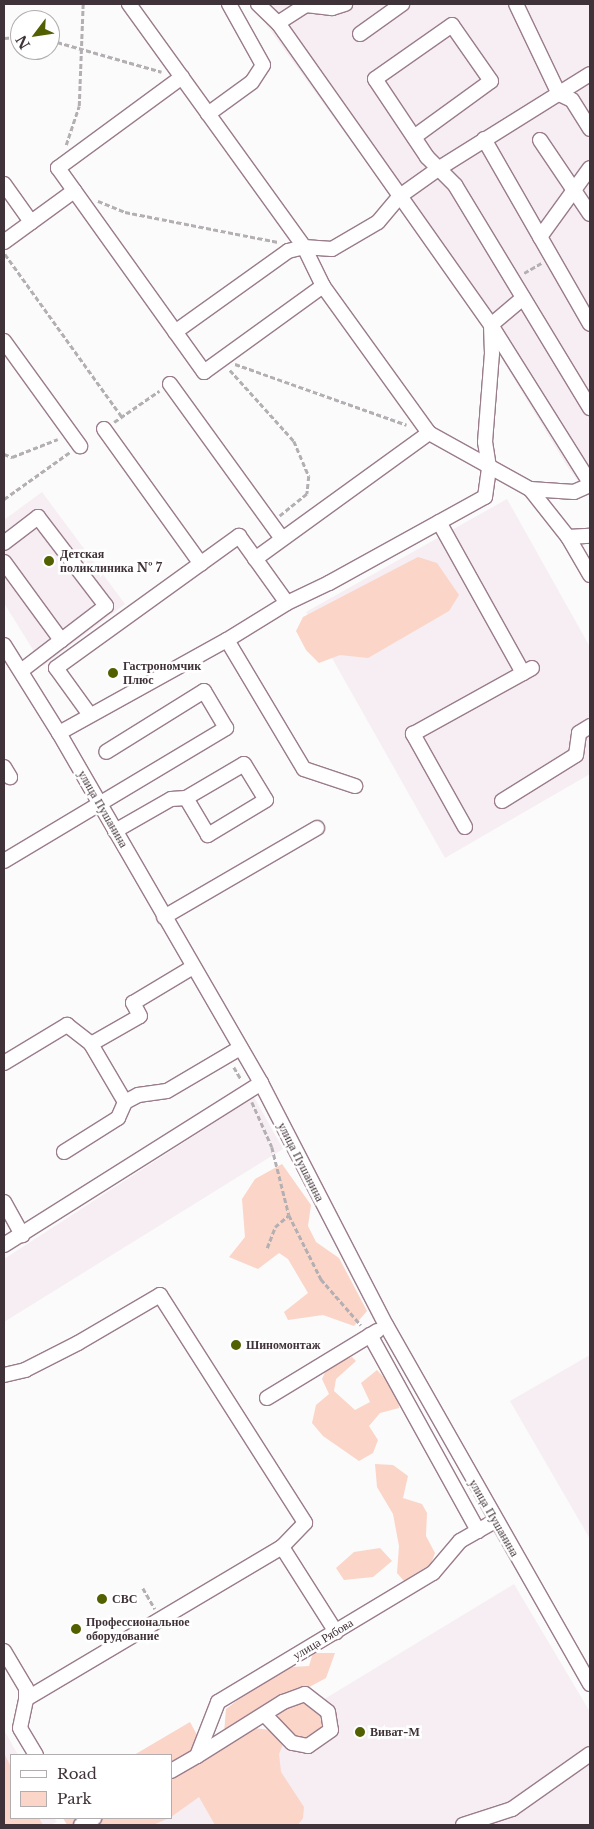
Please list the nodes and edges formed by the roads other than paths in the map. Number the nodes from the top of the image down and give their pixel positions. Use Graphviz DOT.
graph roads {
  1 [pos="129,4"];
  2 [pos="229,4"];
  3 [pos="258,4"];
  4 [pos="306,4"];
  5 [pos="345,4"];
  6 [pos="402,4"];
  7 [pos="516,4"];
  8 [pos="278,22"];
  9 [pos="360,34"];
  10 [pos="590,74"];
  11 [pos="182,77"];
  12 [pos="559,94"];
  13 [pos="208,114"];
  14 [pos="590,129"];
  15 [pos="414,137"];
  16 [pos="484,139"];
  17 [pos="540,140"];
  18 [pos="590,168"];
  19 [pos="438,169"];
  20 [pos="4,184"];
  21 [pos="74,191"];
  22 [pos="574,193"];
  23 [pos="400,196"];
  24 [pos="590,214"];
  25 [pos="31,222"];
  26 [pos="540,237"];
  27 [pos="4,242"];
  28 [pos="304,247"];
  29 [pos="323,286"];
  30 [pos="523,298"];
  31 [pos="590,324"];
  32 [pos="491,326"];
  33 [pos="175,332"];
  34 [pos="4,341"];
  35 [pos="170,384"];
  36 [pos="590,408"];
  37 [pos="104,429"];
  38 [pos="429,433"];
  39 [pos="80,446"];
  40 [pos="489,467"];
  41 [pos="590,484"];
  42 [pos="530,489"];
  43 [pos="439,522"];
  44 [pos="590,536"];
  45 [pos="568,537"];
  46 [pos="282,539"];
  47 [pos="4,543"];
  48 [pos="255,558"];
  49 [pos="4,562"];
  50 [pos="201,564"];
  51 [pos="590,576"];
  52 [pos="287,603"];
  53 [pos="61,640"];
  54 [pos="227,640"];
  55 [pos="4,645"];
  56 [pos="21,671"];
  57 [pos="90,715"];
  58 [pos="590,726"];
  59 [pos="59,733"];
  60 [pos="106,752"];
  61 [pos="355,786"];
  62 [pos="186,798"];
  63 [pos="502,801"];
  64 [pos="100,804"];
  65 [pos="465,827"];
  66 [pos="317,828"];
  67 [pos="115,831"];
  68 [pos="4,861"];
  69 [pos="164,917"];
  70 [pos="193,967"];
  71 [pos="91,1044"];
  72 [pos="234,1051"];
  73 [pos="4,1063"];
  74 [pos="261,1084"];
  75 [pos="125,1102"];
  76 [pos="64,1152"];
  77 [pos="4,1202"];
  78 [pos="22,1235"];
  79 [pos="4,1245"];
  80 [pos="386,1326"];
  81 [pos="370,1335"];
  82 [pos="4,1375"];
  83 [pos="267,1398"];
  84 [pos="496,1521"];
  85 [pos="478,1531"];
  86 [pos="282,1548"];
  87 [pos="336,1632"];
  88 [pos="4,1651"];
  89 [pos="590,1684"];
  90 [pos="26,1699"];
  91 [pos="264,1715"];
  92 [pos="35,1754"];
  93 [pos="590,1754"];
  94 [pos="197,1756"];
  95 [pos="172,1770"];
  96 [pos="92,1819"];
  97 [pos="81,1825"];
  98 [pos="463,1825"];
  1 -- 11 [label="street"];
  2 -- 13 [label="street"];
  3 -- 8 [label="street"];
  4 -- 5 [label="street"];
  4 -- 8 [label="street"];
  6 -- 9 [label="street"];
  7 -- 12 [label="street"];
  8 -- 23 [label="street"];
  10 -- 12 [label="street"];
  11 -- 13 [label="street"];
  11 -- 21 [label="street"];
  12 -- 14 [label="street"];
  12 -- 16 [label="street"];
  13 -- 28 [label="street"];
  15 -- 15 [label="street"];
  15 -- 19 [label="street"];
  16 -- 19 [label="street"];
  16 -- 26 [label="street"];
  17 -- 22 [label="street"];
  18 -- 22 [label="street"];
  19 -- 23 [label="street"];
  19 -- 30 [label="street"];
  20 -- 25 [label="street"];
  21 -- 25 [label="street"];
  21 -- 33 [label="street"];
  22 -- 24 [label="street"];
  22 -- 26 [label="street"];
  23 -- 28 [label="street"];
  23 -- 32 [label="street"];
  25 -- 27 [label="street"];
  26 -- 31 [label="street"];
  28 -- 29 [label="street"];
  28 -- 33 [label="street"];
  29 -- 33 [label="street"];
  29 -- 38 [label="street"];
  30 -- 32 [label="street"];
  30 -- 36 [label="street"];
  32 -- 40 [label="street"];
  32 -- 41 [label="street"];
  34 -- 39 [label="street"];
  35 -- 46 [label="street"];
  37 -- 50 [label="street"];
  38 -- 40 [label="street"];
  38 -- 46 [label="street"];
  40 -- 42 [label="street"];
  40 -- 43 [label="street"];
  41 -- 42 [label="street"];
  42 -- 45 [label="street"];
  43 -- 52 [label="street"];
  43 -- 65 [label="street"];
  44 -- 45 [label="street"];
  45 -- 51 [label="street"];
  46 -- 48 [label="street"];
  47 -- 53 [label="street"];
  48 -- 50 [label="street"];
  48 -- 52 [label="street"];
  49 -- 53 [label="street"];
  50 -- 57 [label="street"];
  52 -- 54 [label="street"];
  53 -- 56 [label="street"];
  54 -- 57 [label="street"];
  54 -- 61 [label="street"];
  55 -- 56 [label="street, улица Пушанина"];
  56 -- 59 [label="street, улица Пушанина"];
  57 -- 59 [label="street"];
  58 -- 63 [label="street"];
  59 -- 64 [label="street, улица Пушанина"];
  60 -- 64 [label="street"];
  62 -- 62 [label="street"];
  62 -- 67 [label="street"];
  64 -- 67 [label="street, улица Пушанина"];
  64 -- 68 [label="street"];
  66 -- 69 [label="street"];
  67 -- 69 [label="street, улица Пушанина"];
  69 -- 70 [label="street, улица Пушанина"];
  70 -- 71 [label="street"];
  70 -- 72 [label="street, улица Пушанина"];
  71 -- 73 [label="street"];
  71 -- 75 [label="street"];
  72 -- 74 [label="street, улица Пушанина"];
  72 -- 75 [label="street"];
  74 -- 78 [label="street"];
  74 -- 80 [label="street, улица Пушанина"];
  75 -- 76 [label="street"];
  77 -- 78 [label="street"];
  78 -- 79 [label="street"];
  80 -- 81 [label="street"];
  80 -- 84 [label="street, улица Пушанина"];
  81 -- 83 [label="street"];
  81 -- 85 [label="street"];
  82 -- 86 [label="street"];
  84 -- 85 [label="street, улица Рябова"];
  84 -- 89 [label="street, улица Пушанина"];
  85 -- 87 [label="street, улица Рябова"];
  86 -- 87 [label="street"];
  86 -- 90 [label="street"];
  87 -- 94 [label="street, улица Рябова"];
  88 -- 90 [label="street"];
  90 -- 92 [label="street"];
  91 -- 91 [label="street"];
  91 -- 94 [label="street"];
  93 -- 98 [label="street"];
  94 -- 95 [label="street"];
  96 -- 97 [label="street"];
}
